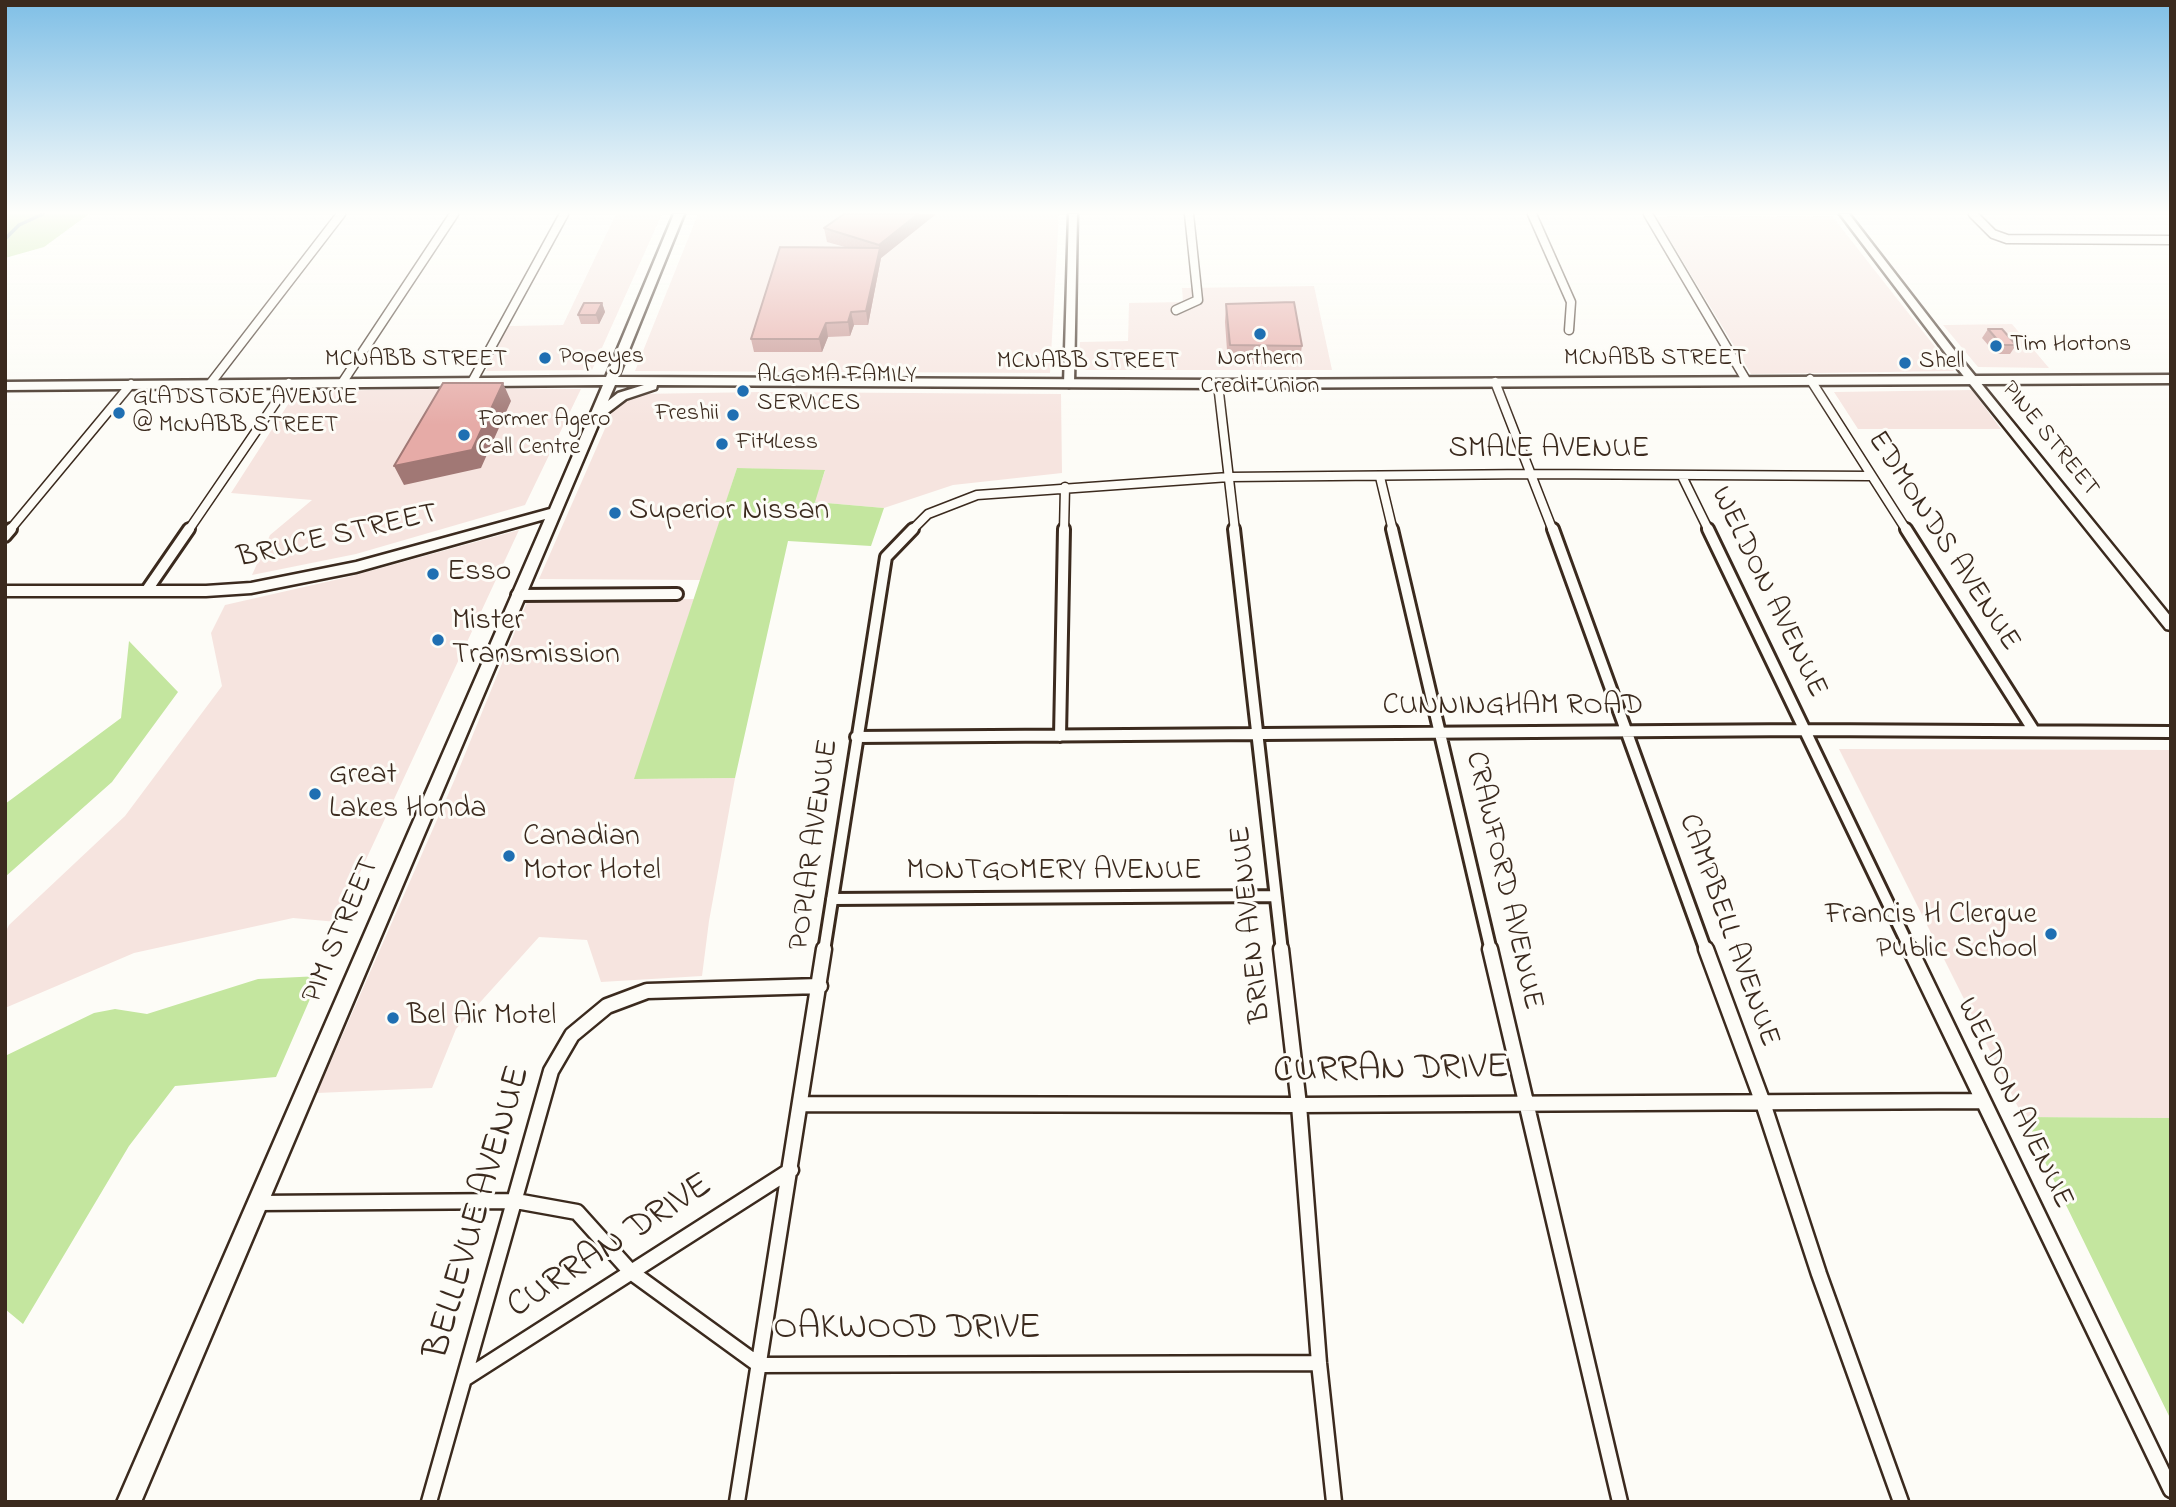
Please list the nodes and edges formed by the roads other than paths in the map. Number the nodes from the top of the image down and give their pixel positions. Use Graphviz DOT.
graph roads {
  1 [pos="287,284"];
  2 [pos="407,284"];
  3 [pos="525,284"];
  4 [pos="650,284"];
  5 [pos="1071,284"];
  6 [pos="1196,284"];
  7 [pos="1563,284"];
  8 [pos="1690,284"];
  9 [pos="1899,284"];
  10 [pos="1176,310"];
  11 [pos="1569,330"];
  12 [pos="2171,379"];
  13 [pos="1746,380"];
  14 [pos="1810,380"];
  15 [pos="1973,380"];
  16 [pos="609,381"];
  17 [pos="472,382"];
  18 [pos="667,382"];
  19 [pos="1496,382"];
  20 [pos="289,383"];
  21 [pos="342,383"];
  22 [pos="131,384"];
  23 [pos="210,384"];
  24 [pos="1069,384"];
  25 [pos="1218,384"];
  26 [pos="5,386"];
  27 [pos="596,416"];
  28 [pos="1533,474"];
  29 [pos="1682,476"];
  30 [pos="1870,476"];
  31 [pos="1229,477"];
  32 [pos="1380,477"];
  33 [pos="1065,487"];
  34 [pos="553,512"];
  35 [pos="5,536"];
  36 [pos="147,590"];
  37 [pos="5,591"];
  38 [pos="677,594"];
  39 [pos="517,595"];
  40 [pos="2171,626"];
  41 [pos="1804,730"];
  42 [pos="1625,731"];
  43 [pos="2034,731"];
  44 [pos="1439,732"];
  45 [pos="2171,732"];
  46 [pos="1259,735"];
  47 [pos="1060,736"];
  48 [pos="856,737"];
  49 [pos="1275,897"];
  50 [pos="832,899"];
  51 [pos="820,986"];
  52 [pos="1981,1101"];
  53 [pos="1527,1102"];
  54 [pos="1763,1103"];
  55 [pos="802,1104"];
  56 [pos="1299,1105"];
  57 [pos="791,1170"];
  58 [pos="516,1201"];
  59 [pos="257,1203"];
  60 [pos="631,1272"];
  61 [pos="1319,1363"];
  62 [pos="759,1365"];
  63 [pos="464,1379"];
  64 [pos="2171,1490"];
  65 [pos="129,1502"];
  66 [pos="429,1502"];
  67 [pos="737,1502"];
  68 [pos="1334,1502"];
  69 [pos="1620,1502"];
  70 [pos="1901,1502"];
  1 -- 23 [label="street"];
  2 -- 21 [label="street"];
  3 -- 17 [label="street"];
  4 -- 16 [label="main road, PIM STREET"];
  5 -- 24 [label="street"];
  6 -- 10 [label="street"];
  7 -- 11 [label="street"];
  8 -- 13 [label="street"];
  9 -- 15 [label="street, PINE STREET"];
  12 -- 15 [label="main road, MCNABB STREET"];
  13 -- 14 [label="main road, MCNABB STREET"];
  13 -- 19 [label="main road, MCNABB STREET"];
  14 -- 15 [label="main road, MCNABB STREET"];
  14 -- 30 [label="street, EDMONDS AVENUE"];
  15 -- 40 [label="street, PINE STREET"];
  16 -- 17 [label="main road, MCNABB STREET"];
  16 -- 18 [label="main road, MCNABB STREET"];
  16 -- 27 [label="main road, PIM STREET"];
  17 -- 21 [label="main road, MCNABB STREET"];
  18 -- 24 [label="main road, MCNABB STREET"];
  18 -- 27 [label="main road"];
  19 -- 25 [label="main road, MCNABB STREET"];
  19 -- 28 [label="street, CAMPBELL AVENUE"];
  20 -- 21 [label="main road, MCNABB STREET"];
  20 -- 23 [label="main road, MCNABB STREET"];
  20 -- 36 [label="street"];
  22 -- 23 [label="main road, MCNABB STREET"];
  22 -- 26 [label="main road, MCNABB STREET"];
  22 -- 35 [label="street"];
  24 -- 25 [label="main road, MCNABB STREET"];
  25 -- 31 [label="street, BRIEN AVENUE"];
  27 -- 34 [label="main road, PIM STREET"];
  28 -- 29 [label="street, SMALE AVENUE"];
  28 -- 32 [label="street, SMALE AVENUE"];
  28 -- 42 [label="street, CAMPBELL AVENUE"];
  29 -- 30 [label="street, SMALE AVENUE"];
  29 -- 41 [label="street, WELDON AVENUE"];
  30 -- 43 [label="street, EDMONDS AVENUE"];
  31 -- 32 [label="street, SMALE AVENUE"];
  31 -- 33 [label="street, POPLAR AVENUE"];
  31 -- 46 [label="street, BRIEN AVENUE"];
  32 -- 44 [label="street, CRAWFORD AVENUE"];
  33 -- 47 [label="street"];
  33 -- 48 [label="street, POPLAR AVENUE"];
  34 -- 36 [label="main road, BRUCE STREET"];
  34 -- 39 [label="main road, PIM STREET"];
  36 -- 37 [label="main road, BRUCE STREET"];
  38 -- 39 [label="street"];
  39 -- 59 [label="main road, PIM STREET"];
  41 -- 42 [label="street, CUNNINGHAM ROAD"];
  41 -- 43 [label="street, CUNNINGHAM ROAD"];
  41 -- 52 [label="street, WELDON AVENUE"];
  42 -- 44 [label="street, CUNNINGHAM ROAD"];
  42 -- 54 [label="street, CAMPBELL AVENUE"];
  43 -- 45 [label="street, CUNNINGHAM ROAD"];
  44 -- 46 [label="street, CUNNINGHAM ROAD"];
  44 -- 53 [label="street, CRAWFORD AVENUE"];
  46 -- 47 [label="street, CUNNINGHAM ROAD"];
  46 -- 49 [label="street, BRIEN AVENUE"];
  47 -- 48 [label="street, CUNNINGHAM ROAD"];
  48 -- 50 [label="street, POPLAR AVENUE"];
  49 -- 50 [label="street, MONTGOMERY AVENUE"];
  49 -- 56 [label="street, BRIEN AVENUE"];
  50 -- 51 [label="street, POPLAR AVENUE"];
  51 -- 55 [label="street, POPLAR AVENUE"];
  51 -- 58 [label="street, BELLEVUE AVENUE"];
  52 -- 54 [label="street, CURRAN DRIVE"];
  52 -- 64 [label="street, WELDON AVENUE"];
  53 -- 54 [label="street, CURRAN DRIVE"];
  53 -- 56 [label="street, CURRAN DRIVE"];
  53 -- 69 [label="street, CRAWFORD AVENUE"];
  54 -- 70 [label="street, CAMPBELL AVENUE"];
  55 -- 56 [label="street, CURRAN DRIVE"];
  55 -- 57 [label="street, POPLAR AVENUE"];
  56 -- 61 [label="street, BRIEN AVENUE"];
  57 -- 60 [label="street, CURRAN DRIVE"];
  57 -- 62 [label="street, POPLAR AVENUE"];
  58 -- 59 [label="street, OAKWOOD DRIVE"];
  58 -- 60 [label="street, OAKWOOD DRIVE"];
  58 -- 63 [label="street, BELLEVUE AVENUE"];
  59 -- 65 [label="main road, PIM STREET"];
  60 -- 62 [label="street, OAKWOOD DRIVE"];
  60 -- 63 [label="street, CURRAN DRIVE"];
  61 -- 62 [label="street, OAKWOOD DRIVE"];
  61 -- 68 [label="street, BRIEN AVENUE"];
  62 -- 67 [label="street, POPLAR AVENUE"];
  63 -- 66 [label="street, BELLEVUE AVENUE"];
}
